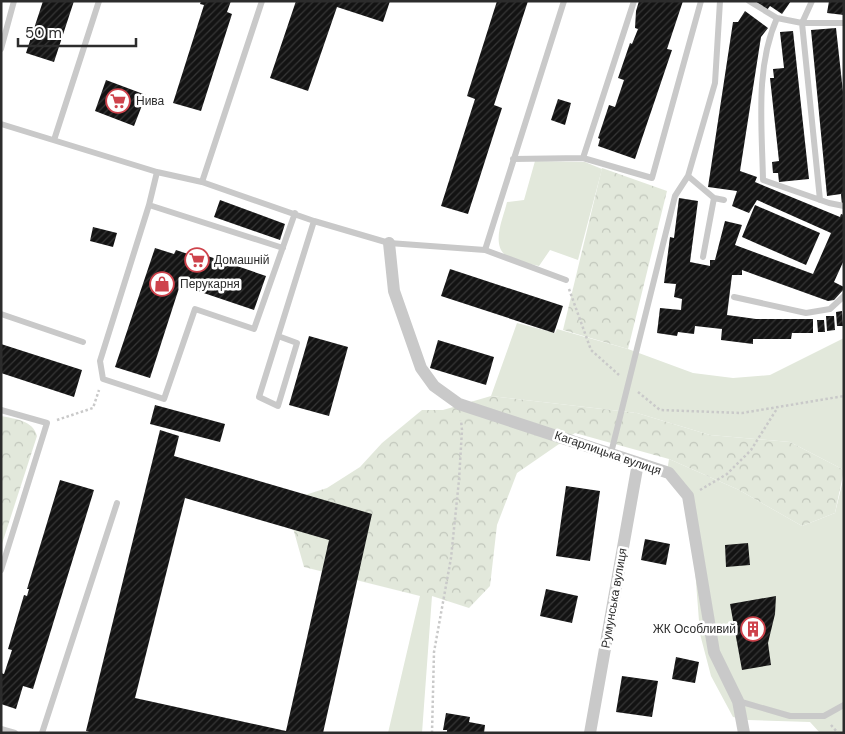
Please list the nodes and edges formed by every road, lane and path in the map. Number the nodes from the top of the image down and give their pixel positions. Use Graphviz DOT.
graph roads {
  1 [pos="14,1"];
  2 [pos="99,1"];
  3 [pos="262,1"];
  4 [pos="564,1"];
  5 [pos="634,1"];
  6 [pos="701,1"];
  7 [pos="720,1"];
  8 [pos="749,1"];
  9 [pos="812,1"];
  10 [pos="777,18"];
  11 [pos="802,23"];
  12 [pos="844,23"];
  13 [pos="1,49"];
  14 [pos="1,124"];
  15 [pos="54,140"];
  16 [pos="583,158"];
  17 [pos="513,159"];
  18 [pos="157,172"];
  19 [pos="688,176"];
  20 [pos="202,182"];
  21 [pos="714,198"];
  22 [pos="724,200"];
  23 [pos="820,200"];
  24 [pos="148,204"];
  25 [pos="844,206"];
  26 [pos="295,213"];
  27 [pos="314,221"];
  28 [pos="389,243"];
  29 [pos="283,248"];
  30 [pos="485,250"];
  31 [pos="703,257"];
  32 [pos="566,280"];
  33 [pos="844,296"];
  34 [pos="734,297"];
  35 [pos="1,314"];
  36 [pos="278,336"];
  37 [pos="82,342"];
  38 [pos="103,379"];
  39 [pos="624,379"];
  40 [pos="637,391"];
  41 [pos="844,396"];
  42 [pos="459,404"];
  43 [pos="778,407"];
  44 [pos="1,410"];
  45 [pos="47,423"];
  46 [pos="611,454"];
  47 [pos="638,463"];
  48 [pos="688,496"];
  49 [pos="117,503"];
  50 [pos="1,570"];
  51 [pos="738,701"];
  52 [pos="844,705"];
  53 [pos="1,729"];
  54 [pos="15,733"];
  55 [pos="42,733"];
  56 [pos="432,733"];
  57 [pos="590,733"];
  58 [pos="744,733"];
  1 -- 13 [label="lane"];
  2 -- 15 [label="lane"];
  3 -- 20 [label="lane"];
  4 -- 17 [label="lane"];
  5 -- 16 [label="lane"];
  6 -- 16 [label="lane"];
  7 -- 19 [label="lane"];
  8 -- 10 [label="lane"];
  9 -- 11 [label="lane"];
  10 -- 11 [label="lane"];
  10 -- 23 [label="lane"];
  11 -- 12 [label="lane"];
  11 -- 23 [label="lane"];
  14 -- 15 [label="lane"];
  15 -- 18 [label="lane"];
  16 -- 17 [label="lane"];
  17 -- 30 [label="lane"];
  18 -- 20 [label="lane"];
  18 -- 24 [label="lane"];
  19 -- 21 [label="lane"];
  19 -- 46 [label="lane"];
  20 -- 26 [label="lane"];
  21 -- 22 [label="lane"];
  21 -- 31 [label="lane"];
  23 -- 25 [label="lane"];
  24 -- 29 [label="lane"];
  24 -- 38 [label="lane"];
  26 -- 27 [label="lane"];
  26 -- 29 [label="lane"];
  27 -- 28 [label="lane"];
  27 -- 36 [label="lane"];
  28 -- 30 [label="lane"];
  28 -- 42 [label="street, Кагарлицька вулиця"];
  29 -- 38 [label="lane"];
  30 -- 32 [label="lane"];
  32 -- 39 [label="path"];
  33 -- 34 [label="lane"];
  35 -- 37 [label="lane"];
  36 -- 36 [label="lane"];
  38 -- 45 [label="path"];
  40 -- 43 [label="path"];
  41 -- 43 [label="path"];
  42 -- 46 [label="street, Кагарлицька вулиця"];
  42 -- 56 [label="path"];
  43 -- 48 [label="path"];
  44 -- 45 [label="lane"];
  45 -- 50 [label="lane"];
  46 -- 47 [label="street, Кагарлицька вулиця"];
  47 -- 48 [label="street, Кагарлицька вулиця"];
  47 -- 57 [label="street, Румунська вулиця"];
  48 -- 51 [label="street"];
  49 -- 55 [label="lane"];
  51 -- 52 [label="lane"];
  51 -- 58 [label="street"];
  53 -- 54 [label="lane"];
}
